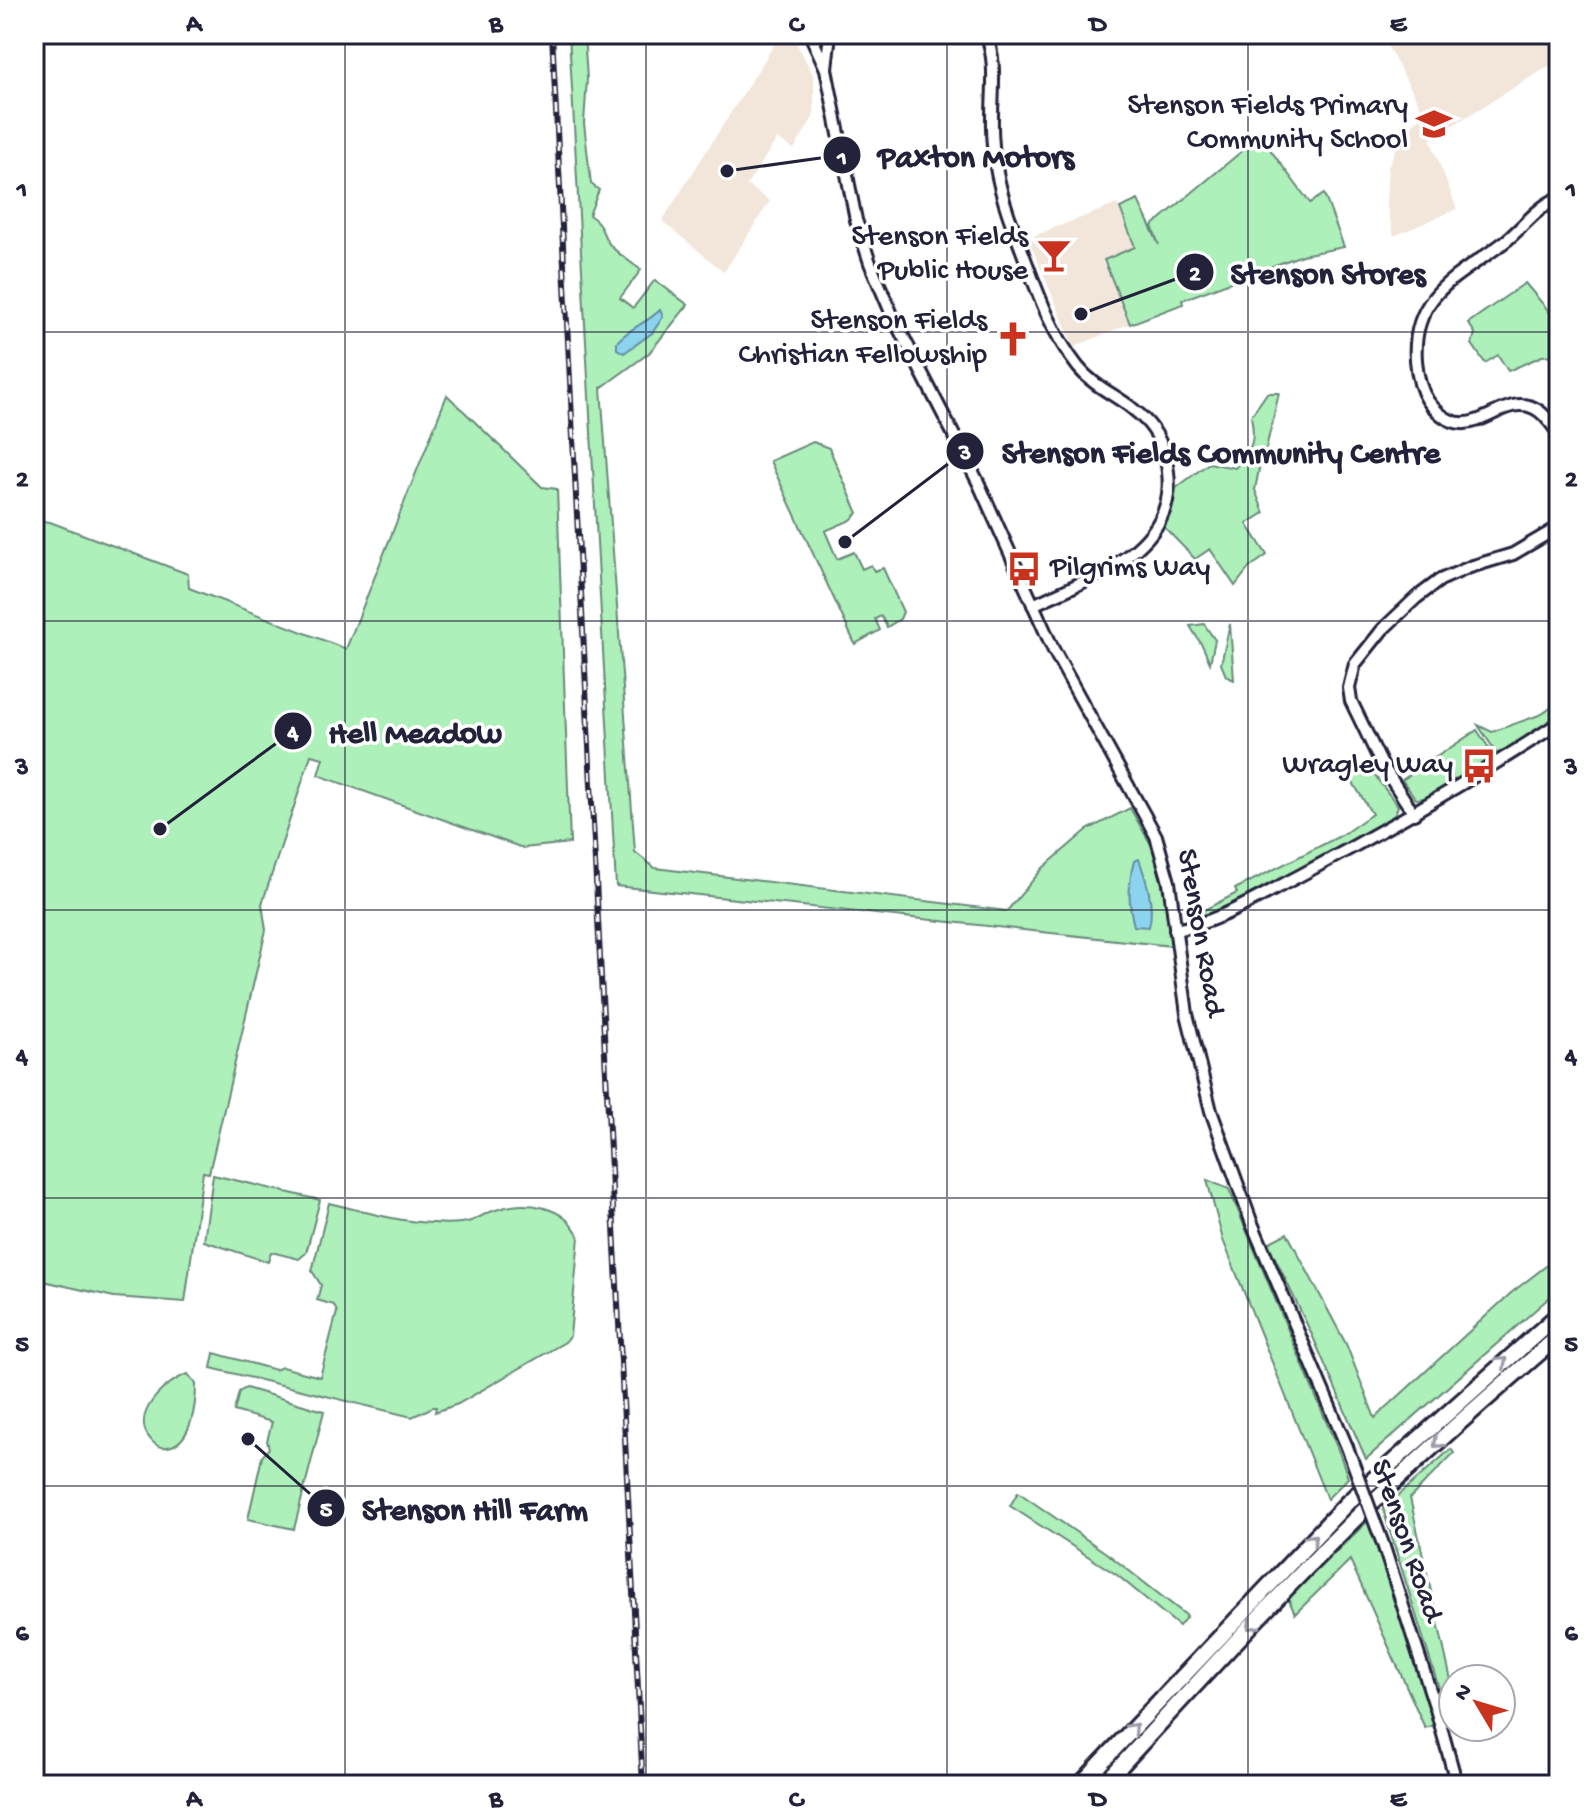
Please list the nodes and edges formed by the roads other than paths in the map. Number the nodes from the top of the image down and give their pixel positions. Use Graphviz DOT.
graph roads {
  1 [pos="810,34"];
  2 [pos="830,34"];
  3 [pos="986,34"];
  4 [pos="826,69"];
  5 [pos="1559,198"];
  6 [pos="1559,434"];
  7 [pos="1559,527"];
  8 [pos="1033,605"];
  9 [pos="1559,723"];
  10 [pos="1414,814"];
  11 [pos="1175,930"];
  12 [pos="1559,1314"];
  13 [pos="1559,1336"];
  14 [pos="1080,1785"];
  15 [pos="1103,1785"];
  16 [pos="1457,1785"];
  1 -- 4 [label="street, Stenson Road"];
  2 -- 4 [label="street, Stenson Road"];
  3 -- 8 [label="street"];
  4 -- 8 [label="street, Stenson Road"];
  5 -- 6 [label="street"];
  7 -- 10 [label="street"];
  8 -- 11 [label="street, Stenson Road"];
  9 -- 10 [label="street"];
  10 -- 11 [label="street"];
  11 -- 16 [label="street, Stenson Road, bridge"];
  14 -- 12 [label="highway, one-way"];
  13 -- 15 [label="highway, one-way"];
}
